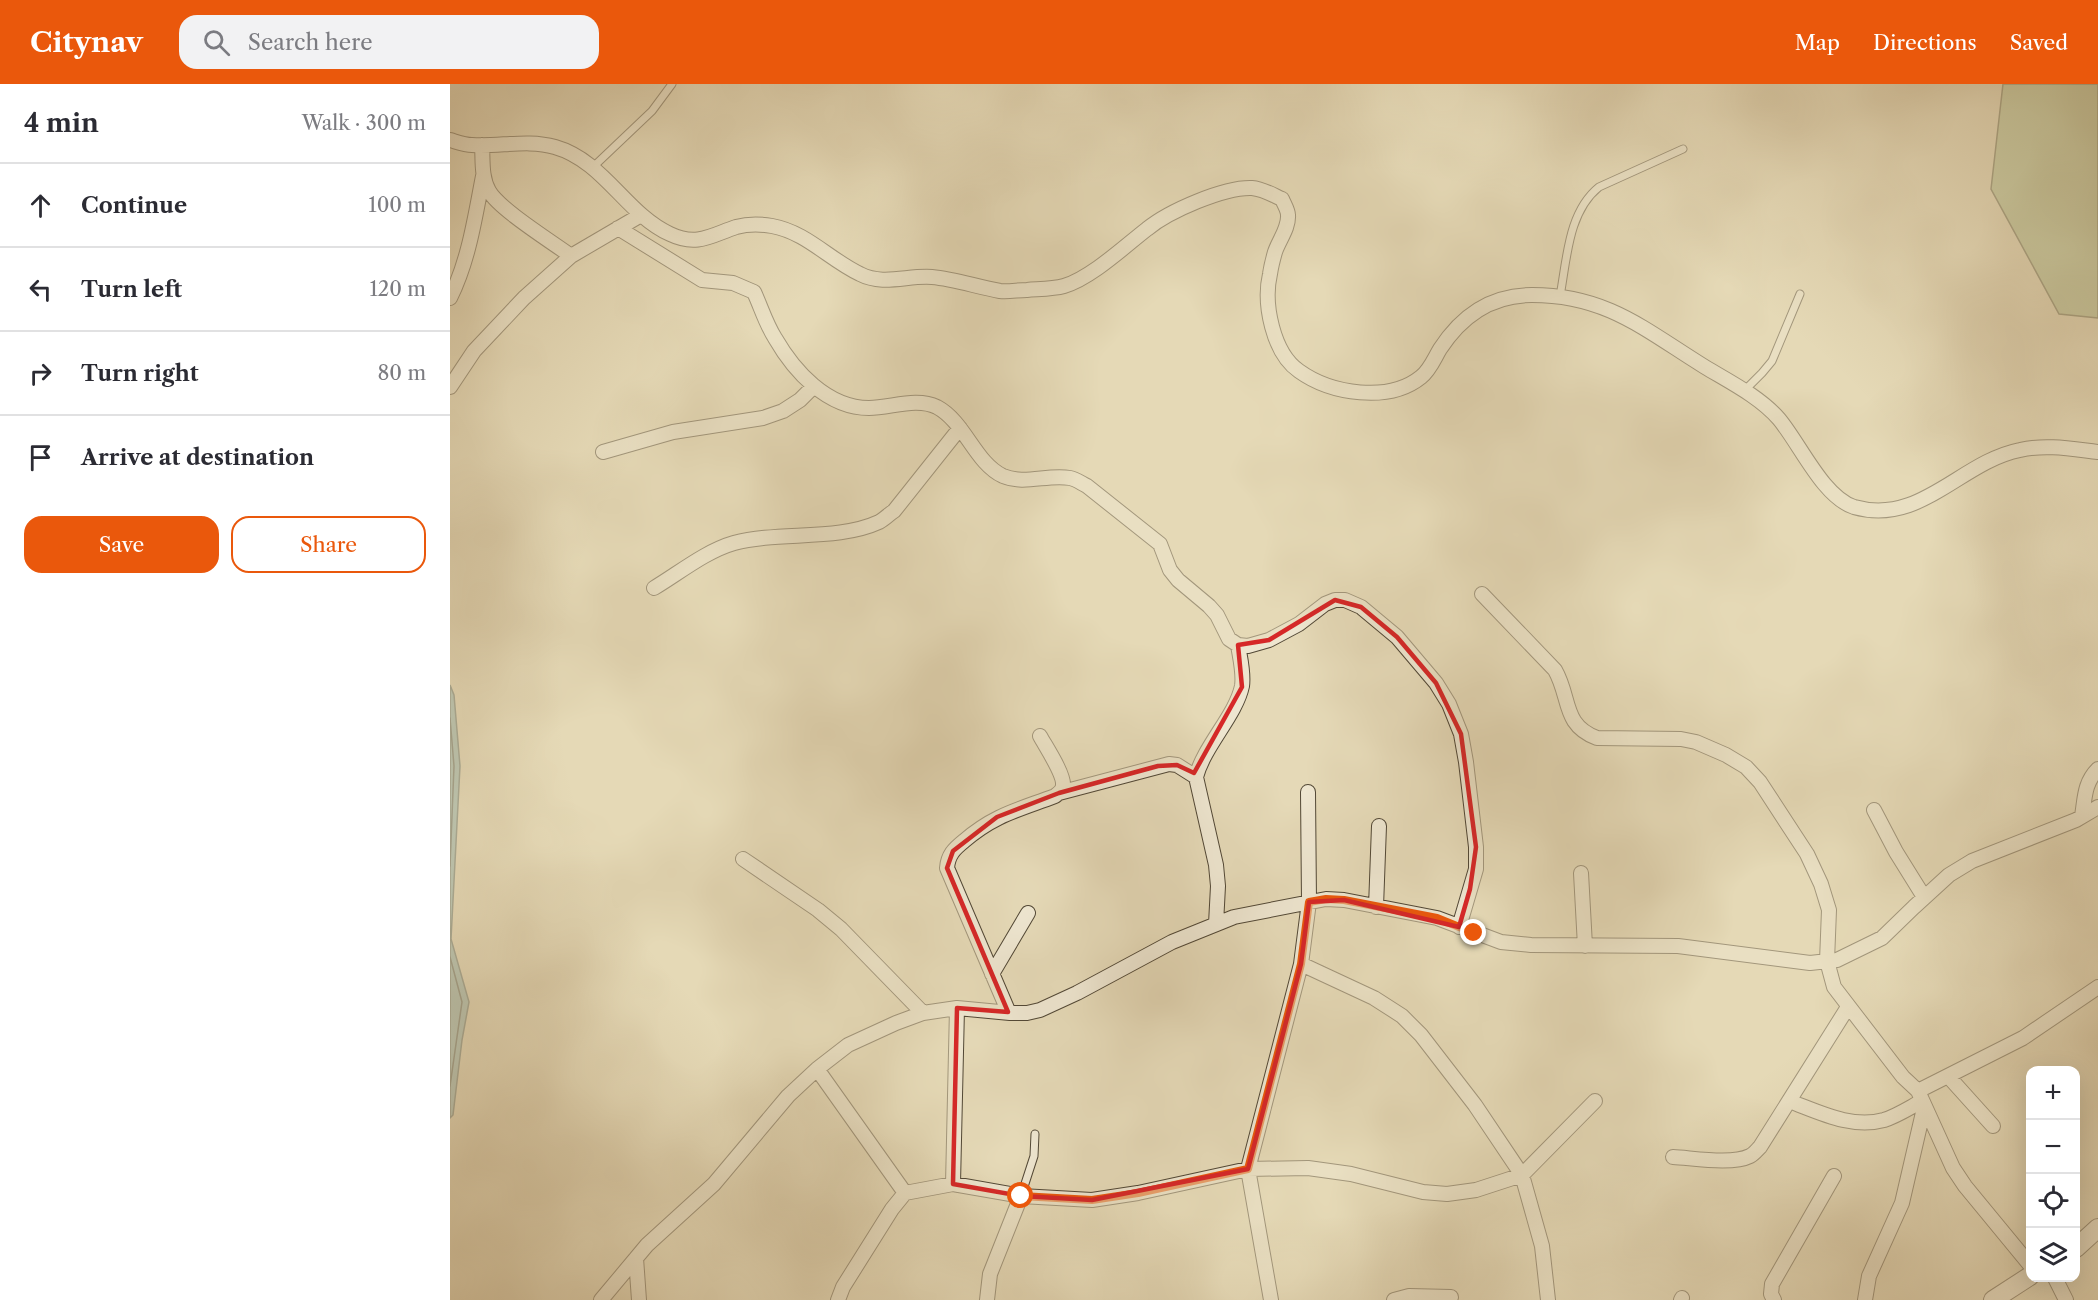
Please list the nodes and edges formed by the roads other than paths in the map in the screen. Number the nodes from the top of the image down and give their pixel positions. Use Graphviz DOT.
graph roads {
  1 [pos="672,84"];
  2 [pos="450,140"];
  3 [pos="483,145"];
  4 [pos="1683,149"];
  5 [pos="592,168"];
  6 [pos="483,176"];
  7 [pos="641,215"];
  8 [pos="618,228"];
  9 [pos="571,256"];
  10 [pos="1800,294"];
  11 [pos="1560,296"];
  12 [pos="450,298"];
  13 [pos="814,386"];
  14 [pos="450,387"];
  15 [pos="1744,391"];
  16 [pos="960,428"];
  17 [pos="603,452"];
  18 [pos="2098,452"];
  19 [pos="654,588"];
  20 [pos="1482,594"];
  21 [pos="1238,645"];
  22 [pos="1040,736"];
  23 [pos="2098,769"];
  24 [pos="1196,777"];
  25 [pos="1308,792"];
  26 [pos="1059,793"];
  27 [pos="2098,807"];
  28 [pos="1874,810"];
  29 [pos="2082,816"];
  30 [pos="1379,826"];
  31 [pos="743,859"];
  32 [pos="1581,873"];
  33 [pos="1924,897"];
  34 [pos="1309,902"];
  35 [pos="1376,907"];
  36 [pos="1028,913"];
  37 [pos="1216,924"];
  38 [pos="1459,927"];
  39 [pos="1585,946"];
  40 [pos="1827,961"];
  41 [pos="1301,964"];
  42 [pos="992,974"];
  43 [pos="2098,987"];
  44 [pos="1848,1007"];
  45 [pos="957,1008"];
  46 [pos="923,1013"];
  47 [pos="1009,1013"];
  48 [pos="817,1069"];
  49 [pos="1948,1076"];
  50 [pos="1921,1100"];
  51 [pos="1595,1101"];
  52 [pos="1789,1101"];
  53 [pos="1993,1126"];
  54 [pos="1035,1134"];
  55 [pos="1673,1157"];
  56 [pos="1248,1169"];
  57 [pos="1522,1174"];
  58 [pos="1834,1176"];
  59 [pos="953,1184"];
  60 [pos="905,1193"];
  61 [pos="1021,1196"];
  62 [pos="2098,1228"];
  63 [pos="2080,1244"];
  64 [pos="636,1258"];
  65 [pos="2026,1259"];
  66 [pos="2026,1279"];
  67 [pos="2057,1282"];
  68 [pos="1451,1297"];
  69 [pos="601,1300"];
  70 [pos="639,1300"];
  71 [pos="836,1300"];
  72 [pos="987,1300"];
  73 [pos="1271,1300"];
  74 [pos="1394,1300"];
  75 [pos="1548,1300"];
  76 [pos="1774,1300"];
  77 [pos="1865,1300"];
  78 [pos="1993,1300"];
  79 [pos="2066,1300"];
  1 -- 5 [label="lane"];
  2 -- 3 [label="street"];
  3 -- 5 [label="street"];
  3 -- 6 [label="street"];
  4 -- 11 [label="lane"];
  5 -- 7 [label="street"];
  6 -- 9 [label="street"];
  6 -- 12 [label="street"];
  7 -- 8 [label="street"];
  7 -- 11 [label="street"];
  8 -- 9 [label="street"];
  8 -- 13 [label="street"];
  9 -- 14 [label="street"];
  10 -- 15 [label="lane"];
  11 -- 15 [label="street"];
  13 -- 16 [label="street"];
  13 -- 17 [label="street"];
  15 -- 18 [label="street"];
  16 -- 19 [label="street"];
  16 -- 21 [label="street"];
  20 -- 40 [label="street"];
  21 -- 24 [label="street"];
  21 -- 38 [label="street"];
  22 -- 26 [label="street"];
  23 -- 29 [label="street"];
  24 -- 26 [label="street"];
  24 -- 37 [label="street"];
  25 -- 34 [label="street"];
  26 -- 42 [label="street"];
  27 -- 29 [label="street"];
  28 -- 33 [label="street"];
  29 -- 33 [label="street"];
  30 -- 35 [label="street"];
  31 -- 46 [label="street"];
  32 -- 39 [label="street"];
  33 -- 40 [label="street"];
  34 -- 35 [label="street"];
  34 -- 37 [label="street"];
  34 -- 41 [label="street"];
  35 -- 38 [label="street"];
  36 -- 42 [label="street"];
  37 -- 47 [label="street"];
  38 -- 39 [label="street"];
  39 -- 40 [label="street"];
  40 -- 44 [label="street"];
  41 -- 56 [label="street"];
  41 -- 57 [label="street"];
  42 -- 47 [label="street"];
  43 -- 49 [label="street"];
  44 -- 50 [label="street"];
  44 -- 52 [label="street"];
  45 -- 46 [label="street"];
  45 -- 47 [label="street"];
  45 -- 59 [label="street"];
  46 -- 48 [label="street"];
  48 -- 60 [label="street"];
  48 -- 64 [label="street"];
  49 -- 50 [label="street"];
  49 -- 53 [label="street"];
  50 -- 52 [label="street"];
  50 -- 65 [label="street"];
  50 -- 77 [label="street"];
  51 -- 57 [label="street"];
  52 -- 55 [label="street"];
  54 -- 61 [label="lane"];
  56 -- 57 [label="street"];
  56 -- 61 [label="street"];
  56 -- 73 [label="street"];
  57 -- 75 [label="street"];
  58 -- 76 [label="street"];
  59 -- 60 [label="street"];
  59 -- 61 [label="street"];
  60 -- 71 [label="street"];
  61 -- 72 [label="street"];
  62 -- 63 [label="street"];
  64 -- 69 [label="street"];
  64 -- 70 [label="street"];
  66 -- 78 [label="street"];
  67 -- 79 [label="street"];
  68 -- 74 [label="street"];
}
